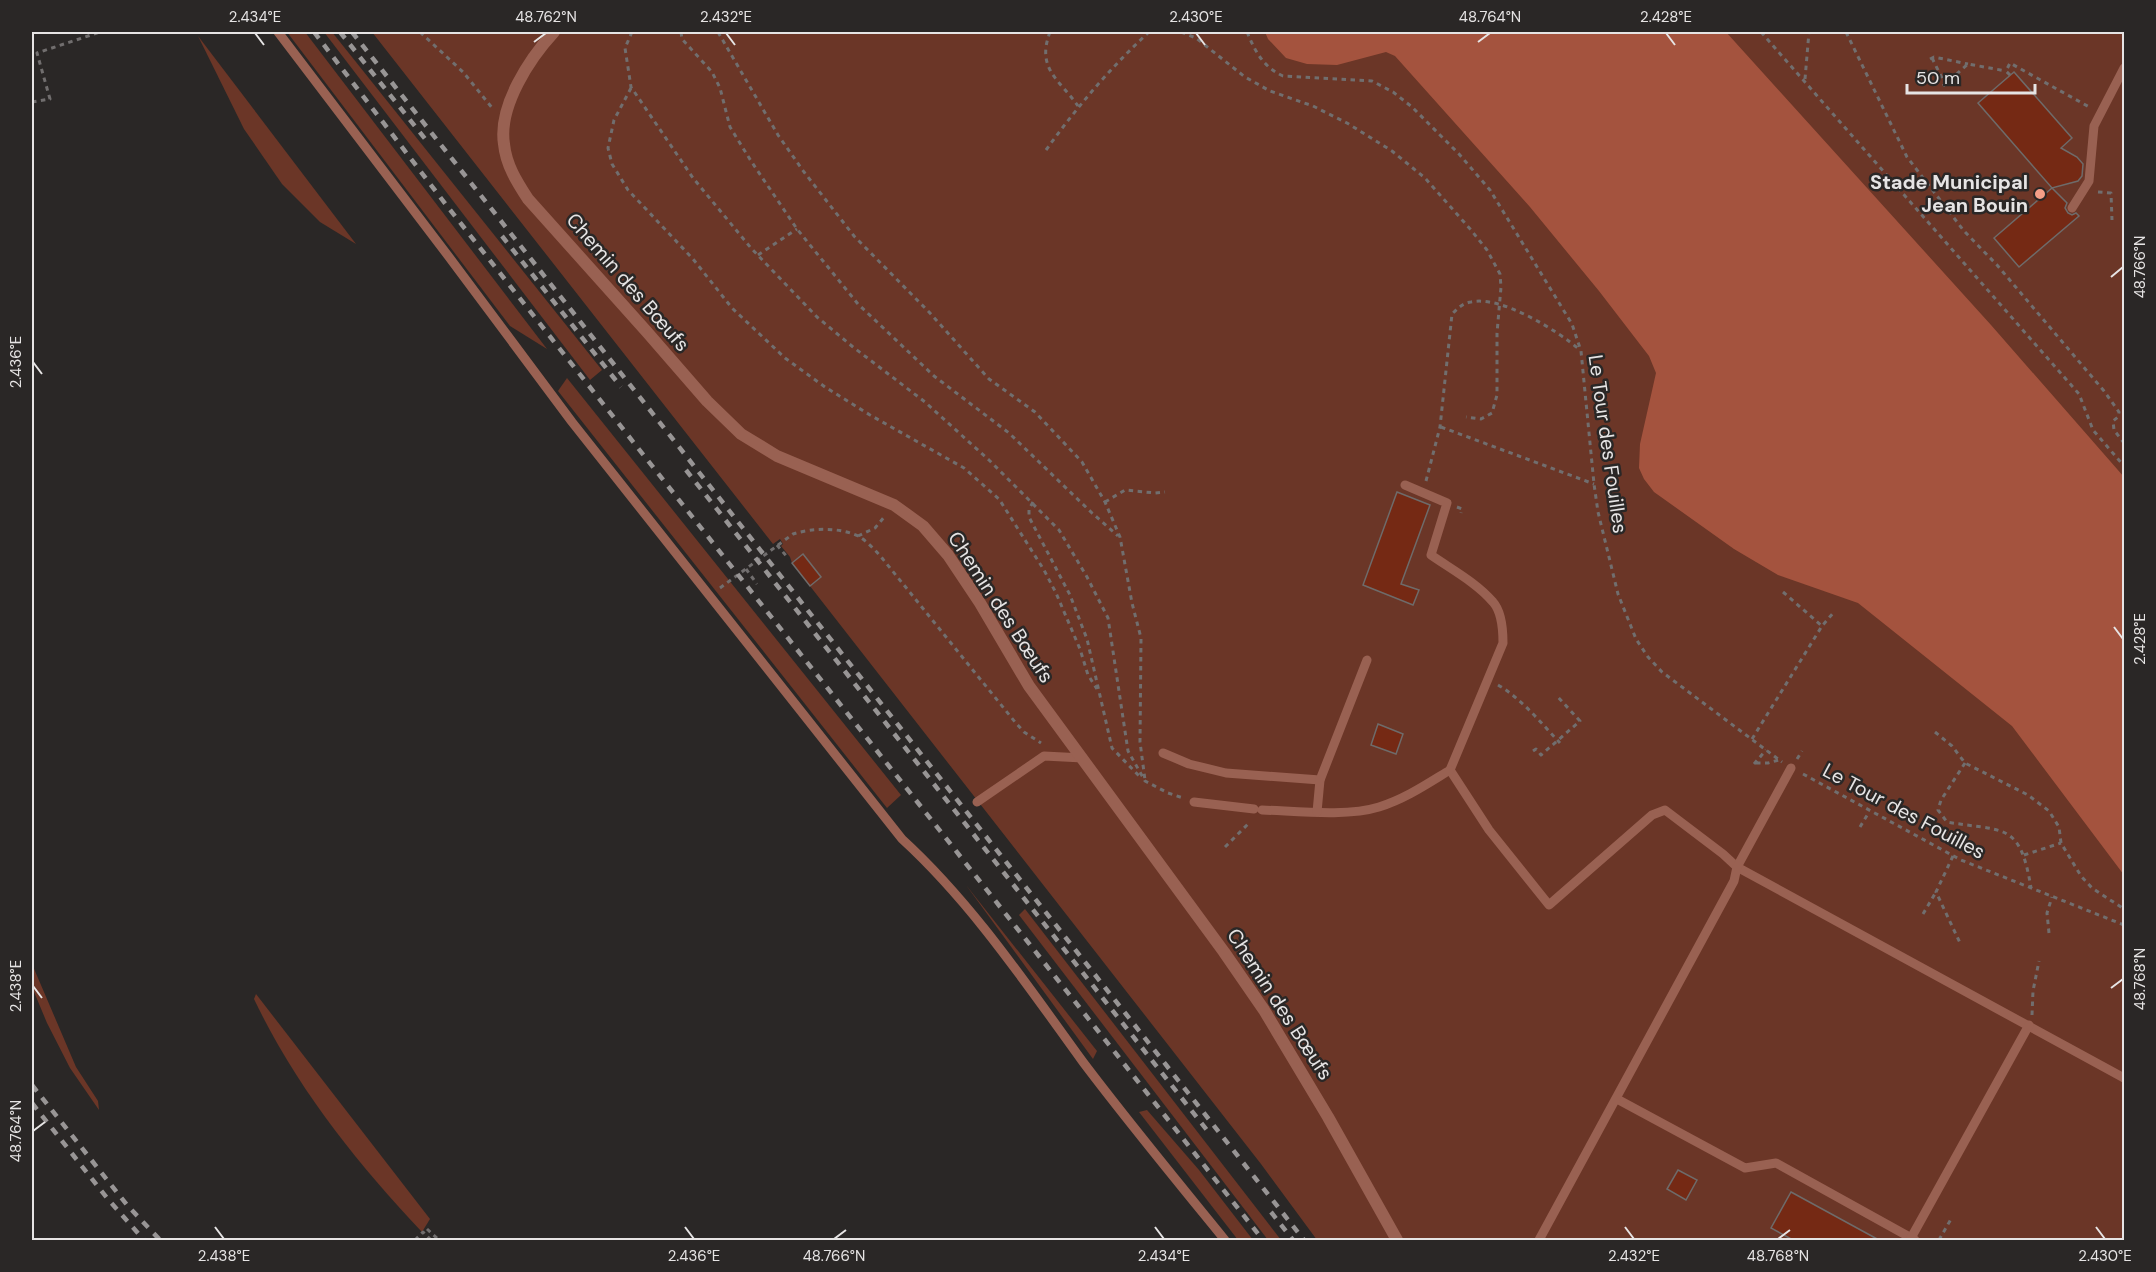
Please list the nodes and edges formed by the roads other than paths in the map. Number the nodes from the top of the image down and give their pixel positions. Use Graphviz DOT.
graph roads {
  1 [pos="278,32"];
  2 [pos="545,32"];
  3 [pos="554,32"];
  4 [pos="538,50"];
  5 [pos="2124,68"];
  6 [pos="2072,208"];
  7 [pos="1405,485"];
  8 [pos="1366,660"];
  9 [pos="1163,753"];
  10 [pos="1083,758"];
  11 [pos="1791,768"];
  12 [pos="1450,770"];
  13 [pos="1320,780"];
  14 [pos="977,802"];
  15 [pos="1194,802"];
  16 [pos="1317,812"];
  17 [pos="1737,867"];
  18 [pos="2029,1025"];
  19 [pos="2124,1077"];
  20 [pos="1617,1099"];
  21 [pos="1913,1239"];
  22 [pos="1225,1240"];
  23 [pos="1397,1240"];
  24 [pos="1539,1240"];
  1 -- 22 [label="lane"];
  2 -- 4 [label="street"];
  3 -- 4 [label="street, Chemin des Bœufs"];
  4 -- 10 [label="street, Chemin des Bœufs"];
  5 -- 6 [label="lane"];
  7 -- 12 [label="lane"];
  8 -- 13 [label="lane"];
  9 -- 13 [label="lane"];
  10 -- 14 [label="lane"];
  10 -- 23 [label="street, Chemin des Bœufs"];
  11 -- 17 [label="lane"];
  12 -- 16 [label="lane"];
  12 -- 17 [label="lane"];
  13 -- 16 [label="lane"];
  15 -- 16 [label="lane"];
  17 -- 18 [label="lane"];
  17 -- 20 [label="lane"];
  18 -- 19 [label="lane"];
  18 -- 21 [label="lane"];
  20 -- 21 [label="lane"];
  20 -- 24 [label="lane"];
}
